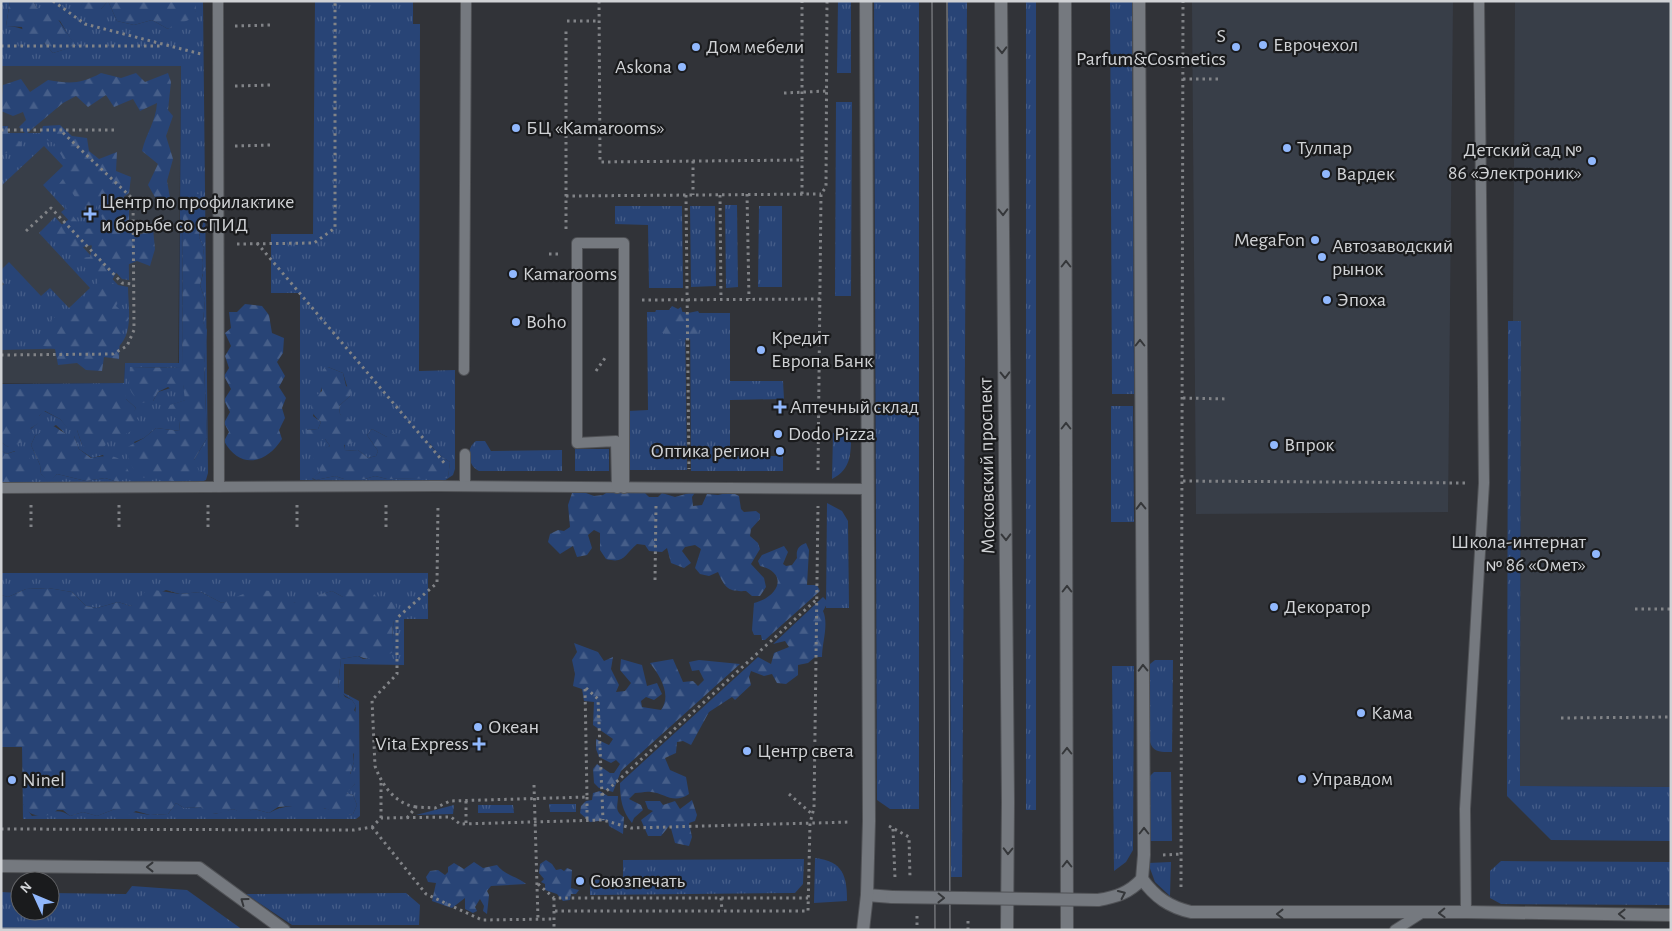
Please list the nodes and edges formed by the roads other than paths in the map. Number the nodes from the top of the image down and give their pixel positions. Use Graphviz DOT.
graph roads {
  1 [pos="218,1"];
  2 [pos="466,1"];
  3 [pos="866,1"];
  4 [pos="1001,1"];
  5 [pos="1065,1"];
  6 [pos="1139,1"];
  7 [pos="1479,1"];
  8 [pos="464,370"];
  9 [pos="620,445"];
  10 [pos="464,454"];
  11 [pos="465,486"];
  12 [pos="219,487"];
  13 [pos="1,488"];
  14 [pos="621,488"];
  15 [pos="867,489"];
  16 [pos="1,866"];
  17 [pos="1142,879"];
  18 [pos="867,895"];
  19 [pos="1466,912"];
  20 [pos="1420,914"];
  21 [pos="1671,915"];
  22 [pos="284,930"];
  23 [pos="863,930"];
  24 [pos="1007,930"];
  25 [pos="1067,930"];
  26 [pos="1395,930"];
  1 -- 12 [label="lane"];
  2 -- 8 [label="lane"];
  3 -- 15 [label="main road"];
  4 -- 24 [label="main road, Московский проспект, one-way"];
  25 -- 5 [label="main road, one-way"];
  17 -- 6 [label="main road, one-way"];
  7 -- 19 [label="lane"];
  9 -- 9 [label="lane"];
  9 -- 14 [label="lane"];
  10 -- 11 [label="lane"];
  11 -- 12 [label="lane"];
  11 -- 14 [label="lane"];
  12 -- 13 [label="lane"];
  14 -- 15 [label="lane"];
  15 -- 18 [label="main road"];
  22 -- 16 [label="main road, one-way"];
  18 -- 17 [label="main road, one-way, bridge"];
  20 -- 17 [label="main road, one-way"];
  18 -- 23 [label="main road"];
  19 -- 20 [label="main road, one-way"];
  21 -- 19 [label="main road, one-way"];
  20 -- 26 [label="lane"];
}
